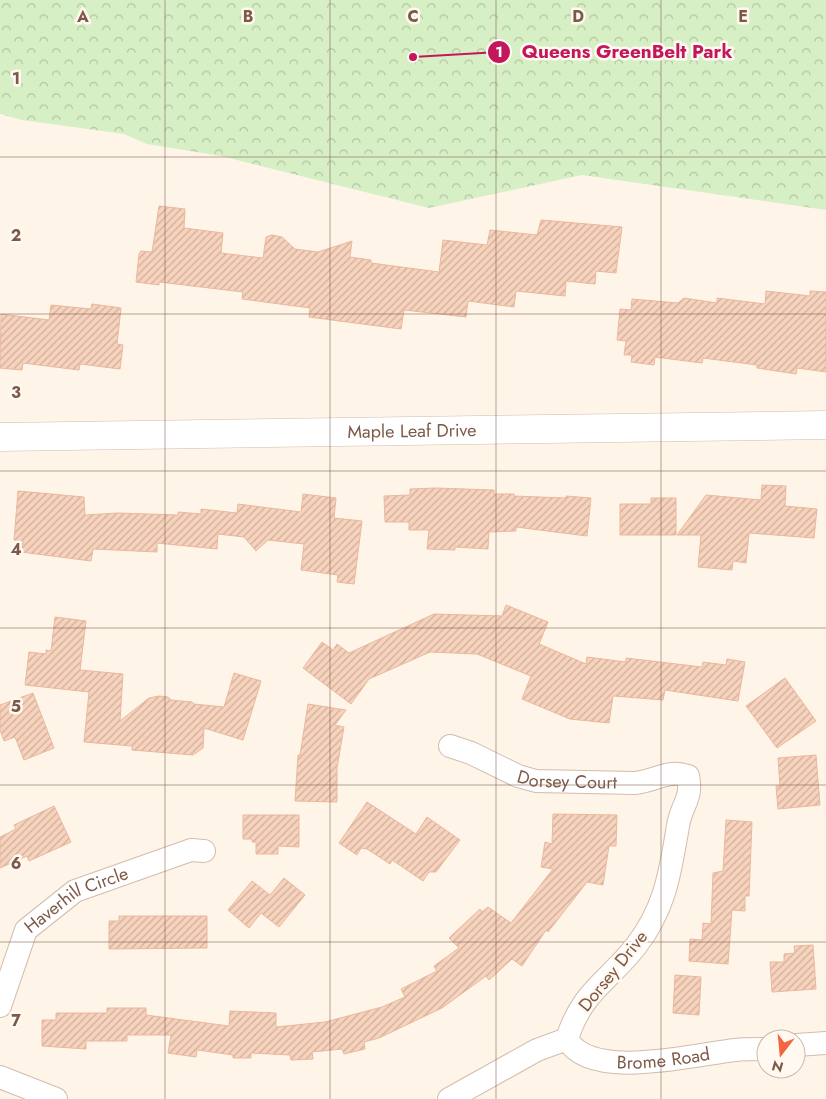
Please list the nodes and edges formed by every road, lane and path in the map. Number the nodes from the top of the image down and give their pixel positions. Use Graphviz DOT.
graph roads {
  1 [pos="826,425"];
  2 [pos="0,437"];
  3 [pos="450,746"];
  4 [pos="688,776"];
  5 [pos="204,851"];
  6 [pos="0,1006"];
  7 [pos="567,1039"];
  8 [pos="826,1043"];
  9 [pos="806,1044"];
  10 [pos="756,1049"];
  11 [pos="0,1077"];
  12 [pos="56,1099"];
  13 [pos="448,1099"];
  1 -- 2 [label="street, Maple Leaf Drive"];
  3 -- 4 [label="street, Dorsey Court"];
  4 -- 7 [label="street, Dorsey Drive"];
  5 -- 6 [label="street, Haverhill Circle"];
  7 -- 10 [label="street, Brome Road"];
  7 -- 13 [label="street"];
  8 -- 9 [label="street"];
  11 -- 12 [label="street"];
}
